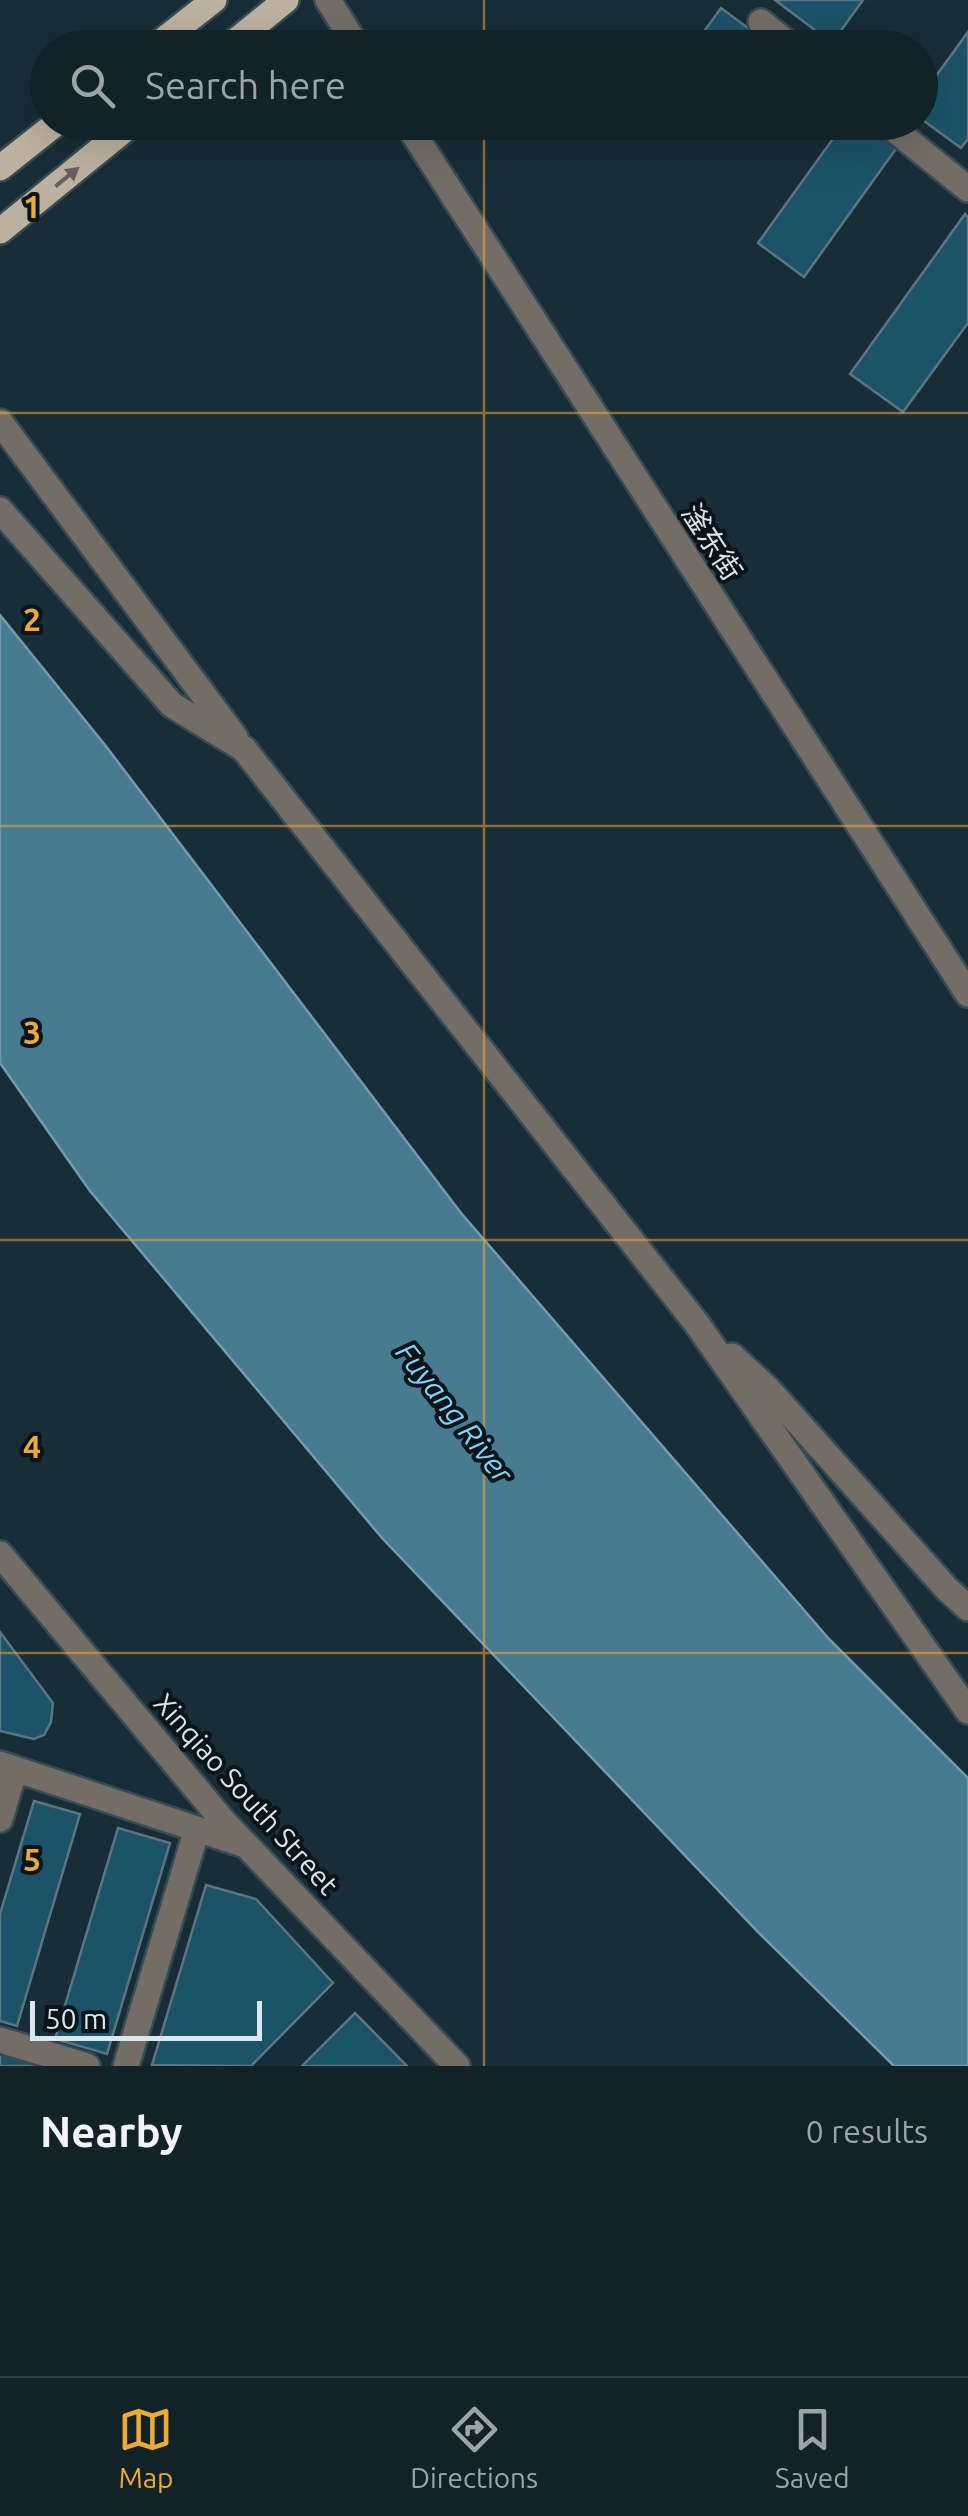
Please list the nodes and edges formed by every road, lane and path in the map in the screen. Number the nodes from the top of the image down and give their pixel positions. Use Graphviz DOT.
graph roads {
  1 [pos="214,0"];
  2 [pos="286,0"];
  3 [pos="328,0"];
  4 [pos="761,22"];
  5 [pos="176,30"];
  6 [pos="249,30"];
  7 [pos="347,30"];
  8 [pos="771,30"];
  9 [pos="35,140"];
  10 [pos="112,140"];
  11 [pos="418,140"];
  12 [pos="908,140"];
  13 [pos="0,168"];
  14 [pos="968,190"];
  15 [pos="0,231"];
  16 [pos="0,422"];
  17 [pos="0,510"];
  18 [pos="244,749"];
  19 [pos="968,994"];
  20 [pos="697,1324"];
  21 [pos="0,1554"];
  22 [pos="968,1608"];
  23 [pos="968,1711"];
  24 [pos="8,1766"];
  25 [pos="0,1819"];
  26 [pos="197,1829"];
  27 [pos="247,1846"];
  28 [pos="0,2040"];
  29 [pos="87,2066"];
  30 [pos="126,2066"];
  31 [pos="458,2066"];
  1 -- 5 [label="main road"];
  2 -- 6 [label="main road"];
  3 -- 7 [label="street"];
  4 -- 8 [label="street"];
  9 -- 13 [label="main road"];
  15 -- 10 [label="main road, one-way"];
  11 -- 19 [label="street, 滏东街"];
  12 -- 14 [label="street"];
  16 -- 18 [label="street"];
  17 -- 18 [label="street"];
  18 -- 20 [label="street"];
  20 -- 22 [label="street"];
  20 -- 23 [label="street"];
  21 -- 27 [label="street, Xinqiao South Street"];
  24 -- 25 [label="street"];
  24 -- 26 [label="street"];
  26 -- 27 [label="street"];
  26 -- 30 [label="street"];
  27 -- 31 [label="street, Xinqiao South Street"];
  28 -- 29 [label="street"];
}
